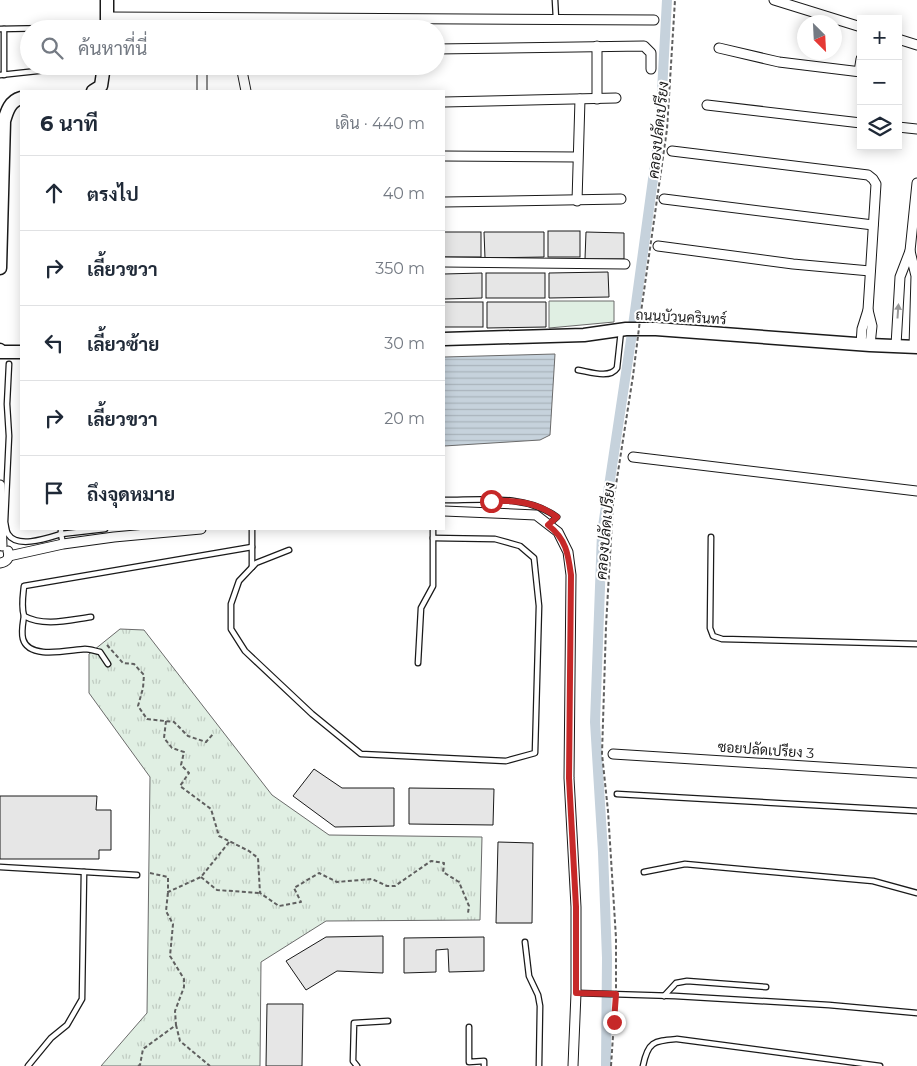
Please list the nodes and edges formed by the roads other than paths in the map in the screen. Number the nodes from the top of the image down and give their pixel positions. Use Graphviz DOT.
graph roads {
  1 [pos="107,0"];
  2 [pos="555,0"];
  3 [pos="774,0"];
  4 [pos="556,19"];
  5 [pos="107,20"];
  6 [pos="444,20"];
  7 [pos="654,20"];
  8 [pos="857,26"];
  9 [pos="2,29"];
  10 [pos="20,29"];
  11 [pos="902,40"];
  12 [pos="917,45"];
  13 [pos="597,46"];
  14 [pos="719,48"];
  15 [pos="445,49"];
  16 [pos="651,68"];
  17 [pos="857,72"];
  18 [pos="20,73"];
  19 [pos="2,75"];
  20 [pos="103,75"];
  21 [pos="202,75"];
  22 [pos="243,75"];
  23 [pos="95,90"];
  24 [pos="202,90"];
  25 [pos="246,90"];
  26 [pos="20,98"];
  27 [pos="616,98"];
  28 [pos="596,99"];
  29 [pos="580,100"];
  30 [pos="445,102"];
  31 [pos="707,105"];
  32 [pos="857,122"];
  33 [pos="902,127"];
  34 [pos="917,129"];
  35 [pos="672,151"];
  36 [pos="445,156"];
  37 [pos="577,157"];
  38 [pos="917,183"];
  39 [pos="621,199"];
  40 [pos="664,199"];
  41 [pos="577,201"];
  42 [pos="445,202"];
  43 [pos="873,225"];
  44 [pos="658,246"];
  45 [pos="910,251"];
  46 [pos="445,262"];
  47 [pos="626,264"];
  48 [pos="0,268"];
  49 [pos="870,271"];
  50 [pos="623,329"];
  51 [pos="445,338"];
  52 [pos="866,344"];
  53 [pos="896,345"];
  54 [pos="915,347"];
  55 [pos="0,351"];
  56 [pos="20,352"];
  57 [pos="4,363"];
  58 [pos="578,370"];
  59 [pos="633,457"];
  60 [pos="0,485"];
  61 [pos="917,491"];
  62 [pos="445,500"];
  63 [pos="445,511"];
  64 [pos="548,525"];
  65 [pos="83,530"];
  66 [pos="190,530"];
  67 [pos="252,530"];
  68 [pos="433,530"];
  69 [pos="61,531"];
  70 [pos="711,537"];
  71 [pos="433,538"];
  72 [pos="63,544"];
  73 [pos="1,546"];
  74 [pos="252,547"];
  75 [pos="289,550"];
  76 [pos="9,556"];
  77 [pos="0,563"];
  78 [pos="252,568"];
  79 [pos="24,616"];
  80 [pos="91,618"];
  81 [pos="917,644"];
  82 [pos="418,663"];
  83 [pos="108,664"];
  84 [pos="613,754"];
  85 [pos="917,773"];
  86 [pos="617,794"];
  87 [pos="917,811"];
  88 [pos="0,867"];
  89 [pos="84,872"];
  90 [pos="644,872"];
  91 [pos="137,874"];
  92 [pos="917,893"];
  93 [pos="525,942"];
  94 [pos="766,987"];
  95 [pos="576,993"];
  96 [pos="664,996"];
  97 [pos="917,1013"];
  98 [pos="388,1021"];
  99 [pos="469,1027"];
  100 [pos="28,1066"];
  101 [pos="357,1066"];
  102 [pos="484,1066"];
  103 [pos="538,1066"];
  104 [pos="573,1066"];
  105 [pos="643,1066"];
  106 [pos="880,1066"];
  1 -- 5 [label="street"];
  2 -- 4 [label="lane"];
  3 -- 8 [label="street"];
  4 -- 6 [label="street"];
  4 -- 7 [label="street"];
  9 -- 10 [label="lane"];
  9 -- 19 [label="lane"];
  11 -- 12 [label="street"];
  13 -- 15 [label="street"];
  13 -- 16 [label="street"];
  13 -- 28 [label="street"];
  14 -- 17 [label="street"];
  18 -- 19 [label="lane"];
  20 -- 23 [label="street"];
  21 -- 24 [label="street"];
  22 -- 25 [label="street"];
  26 -- 48 [label="street"];
  27 -- 28 [label="street"];
  28 -- 29 [label="street"];
  29 -- 30 [label="street"];
  29 -- 37 [label="street"];
  31 -- 32 [label="street"];
  33 -- 34 [label="street"];
  35 -- 43 [label="street"];
  36 -- 37 [label="street"];
  37 -- 41 [label="street"];
  38 -- 45 [label="street"];
  39 -- 41 [label="street"];
  40 -- 43 [label="street"];
  41 -- 42 [label="street"];
  43 -- 49 [label="street"];
  44 -- 49 [label="street"];
  53 -- 45 [label="street, one-way"];
  45 -- 54 [label="street"];
  46 -- 47 [label="street"];
  49 -- 52 [label="street"];
  50 -- 51 [label="street, ถนนบัวนครินทร์"];
  50 -- 52 [label="street, ถนนบัวนครินทร์"];
  50 -- 58 [label="lane"];
  52 -- 53 [label="street, ถนนบัวนครินทร์"];
  53 -- 54 [label="street, ถนนบัวนครินทร์"];
  55 -- 56 [label="street"];
  55 -- 57 [label="street"];
  57 -- 69 [label="lane"];
  59 -- 61 [label="street"];
  60 -- 73 [label="street"];
  62 -- 64 [label="lane"];
  63 -- 64 [label="street"];
  64 -- 95 [label="street"];
  65 -- 69 [label="lane"];
  66 -- 72 [label="street"];
  67 -- 74 [label="lane"];
  68 -- 71 [label="lane"];
  69 -- 72 [label="lane"];
  70 -- 81 [label="lane"];
  71 -- 78 [label="lane"];
  71 -- 82 [label="lane"];
  72 -- 76 [label="street"];
  73 -- 76 [label="street"];
  74 -- 78 [label="lane"];
  74 -- 79 [label="lane"];
  75 -- 78 [label="lane"];
  76 -- 77 [label="street"];
  79 -- 80 [label="lane"];
  79 -- 83 [label="lane"];
  84 -- 85 [label="street, ซอยปลัดเปรียง 3"];
  86 -- 87 [label="lane"];
  88 -- 89 [label="lane"];
  89 -- 91 [label="lane"];
  89 -- 100 [label="lane"];
  90 -- 92 [label="lane"];
  93 -- 103 [label="lane"];
  94 -- 96 [label="lane"];
  95 -- 96 [label="lane"];
  95 -- 104 [label="street"];
  96 -- 97 [label="lane"];
  98 -- 101 [label="lane"];
  99 -- 102 [label="lane"];
  105 -- 106 [label="lane"];
}
